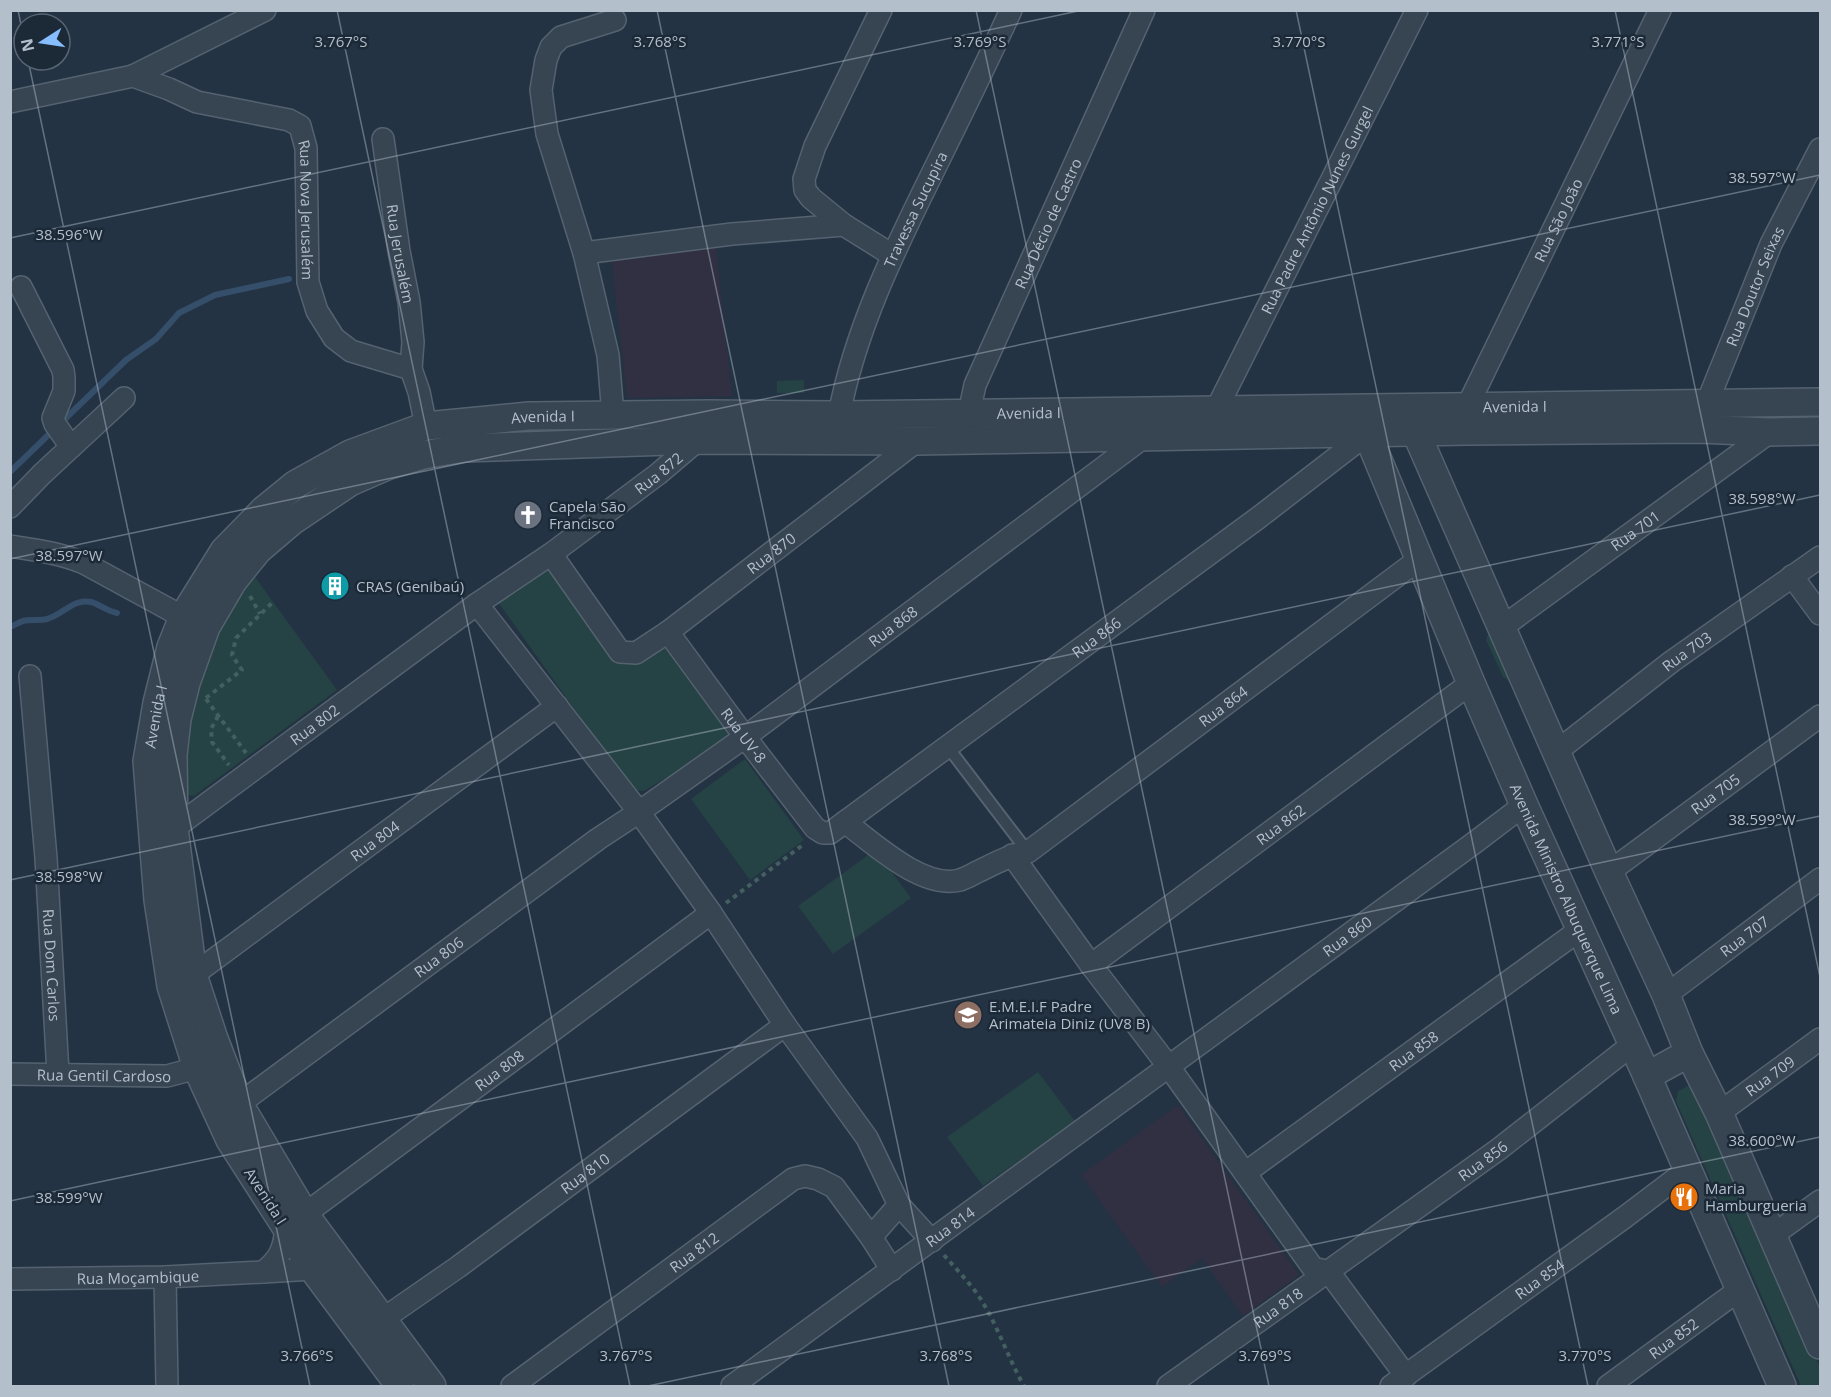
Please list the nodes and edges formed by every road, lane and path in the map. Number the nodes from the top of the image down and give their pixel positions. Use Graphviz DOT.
graph roads {
  1 [pos="266,10"];
  2 [pos="881,10"];
  3 [pos="1011,10"];
  4 [pos="1144,10"];
  5 [pos="1417,10"];
  6 [pos="1660,10"];
  7 [pos="615,20"];
  8 [pos="133,76"];
  9 [pos="10,102"];
  10 [pos="383,139"];
  11 [pos="1821,149"];
  12 [pos="844,225"];
  13 [pos="584,253"];
  14 [pos="892,255"];
  15 [pos="21,287"];
  16 [pos="411,369"];
  17 [pos="124,398"];
  18 [pos="1821,402"];
  19 [pos="1707,403"];
  20 [pos="1357,408"];
  21 [pos="1405,408"];
  22 [pos="1216,410"];
  23 [pos="969,413"];
  24 [pos="709,414"];
  25 [pos="613,415"];
  26 [pos="839,415"];
  27 [pos="1468,419"];
  28 [pos="426,426"];
  29 [pos="1699,429"];
  30 [pos="1821,431"];
  31 [pos="1416,432"];
  32 [pos="1770,432"];
  33 [pos="1367,434"];
  34 [pos="1144,437"];
  35 [pos="698,440"];
  36 [pos="969,440"];
  37 [pos="918,441"];
  38 [pos="72,447"];
  39 [pos="10,507"];
  40 [pos="10,546"];
  41 [pos="551,554"];
  42 [pos="1821,556"];
  43 [pos="1418,560"];
  44 [pos="1792,576"];
  45 [pos="273,602"];
  46 [pos="477,604"];
  47 [pos="1821,614"];
  48 [pos="183,617"];
  49 [pos="1501,628"];
  50 [pos="668,632"];
  51 [pos="30,676"];
  52 [pos="1470,683"];
  53 [pos="201,693"];
  54 [pos="206,699"];
  55 [pos="557,706"];
  56 [pos="218,716"];
  57 [pos="1821,716"];
  58 [pos="745,737"];
  59 [pos="948,746"];
  60 [pos="1556,752"];
  61 [pos="248,756"];
  62 [pos="231,768"];
  63 [pos="1524,805"];
  64 [pos="639,812"];
  65 [pos="845,822"];
  66 [pos="164,836"];
  67 [pos="814,838"];
  68 [pos="1020,853"];
  69 [pos="1609,872"];
  70 [pos="1821,879"];
  71 [pos="716,910"];
  72 [pos="1581,929"];
  73 [pos="1090,965"];
  74 [pos="193,975"];
  75 [pos="1666,994"];
  76 [pos="785,1025"];
  77 [pos="1821,1039"];
  78 [pos="1633,1044"];
  79 [pos="1689,1053"];
  80 [pos="1168,1067"];
  81 [pos="197,1068"];
  82 [pos="10,1074"];
  83 [pos="58,1074"];
  84 [pos="1647,1076"];
  85 [pos="239,1104"];
  86 [pos="1719,1113"];
  87 [pos="1687,1170"];
  88 [pos="1245,1173"];
  89 [pos="1821,1201"];
  90 [pos="899,1205"];
  91 [pos="296,1221"];
  92 [pos="1773,1235"];
  93 [pos="871,1237"];
  94 [pos="932,1241"];
  95 [pos="313,1269"];
  96 [pos="892,1270"];
  97 [pos="263,1272"];
  98 [pos="1329,1272"];
  99 [pos="165,1277"];
  100 [pos="10,1279"];
  101 [pos="1740,1290"];
  102 [pos="382,1319"];
  103 [pos="1821,1345"];
  104 [pos="1398,1381"];
  105 [pos="167,1386"];
  106 [pos="400,1386"];
  107 [pos="432,1386"];
  108 [pos="512,1386"];
  109 [pos="732,1386"];
  110 [pos="1024,1386"];
  111 [pos="1168,1386"];
  112 [pos="1608,1386"];
  113 [pos="1782,1386"];
  1 -- 8 [label="street"];
  2 -- 12 [label="street"];
  3 -- 14 [label="street, Travessa Sucupira"];
  4 -- 23 [label="street, Rua Décio de Castro"];
  5 -- 22 [label="street, Rua Padre Antônio Nunes Gurgel"];
  6 -- 27 [label="street, Rua São João"];
  7 -- 13 [label="street"];
  8 -- 9 [label="street"];
  8 -- 16 [label="street, Rua Nova Jerusalém"];
  10 -- 16 [label="street, Rua Jerusalém"];
  11 -- 19 [label="street, Rua Doutor Seixas"];
  12 -- 13 [label="street"];
  12 -- 14 [label="street"];
  13 -- 25 [label="street"];
  14 -- 26 [label="street, Travessa Sucupira"];
  15 -- 38 [label="street"];
  16 -- 28 [label="street"];
  17 -- 38 [label="street"];
  18 -- 19 [label="street, Avenida I"];
  19 -- 27 [label="street, Avenida I"];
  19 -- 29 [label="street, Rua Doutor Seixas"];
  20 -- 21 [label="street, Avenida I"];
  20 -- 22 [label="street, Avenida I"];
  20 -- 33 [label="street, Avenida Ministro Albuquerque Lima"];
  21 -- 27 [label="street, Avenida I"];
  21 -- 31 [label="street"];
  22 -- 23 [label="street, Avenida I"];
  23 -- 26 [label="street, Avenida I"];
  23 -- 36 [label="street, Rua Décio de Castro"];
  24 -- 25 [label="street, Avenida I"];
  24 -- 26 [label="street, Avenida I"];
  24 -- 35 [label="street, Rua 872"];
  25 -- 28 [label="street, Avenida I"];
  27 -- 29 [label="street, Avenida I"];
  27 -- 31 [label="street, Avenida I"];
  28 -- 48 [label="street, Avenida I"];
  29 -- 32 [label="street, Avenida I"];
  30 -- 32 [label="street, Avenida I"];
  31 -- 33 [label="street, Avenida I"];
  31 -- 49 [label="street"];
  32 -- 49 [label="street, Rua 701"];
  33 -- 34 [label="street, Avenida I"];
  33 -- 43 [label="street, Avenida Ministro Albuquerque Lima"];
  33 -- 59 [label="street, Rua 866"];
  34 -- 36 [label="street, Avenida I"];
  34 -- 58 [label="street, Rua 868"];
  35 -- 37 [label="street, Avenida I"];
  35 -- 41 [label="street, Rua 872"];
  35 -- 66 [label="street, Avenida I"];
  36 -- 37 [label="street, Avenida I"];
  37 -- 50 [label="street, Rua 870"];
  38 -- 39 [label="street"];
  40 -- 48 [label="street"];
  41 -- 46 [label="street, Rua 872"];
  41 -- 50 [label="street, Rua 870"];
  42 -- 44 [label="street, Rua 703"];
  43 -- 52 [label="street, Avenida Ministro Albuquerque Lima"];
  43 -- 68 [label="street, Rua 864"];
  44 -- 47 [label="street"];
  44 -- 60 [label="street, Rua 703"];
  45 -- 54 [label="path"];
  46 -- 55 [label="street"];
  46 -- 66 [label="street, Rua 802"];
  48 -- 66 [label="street, Avenida I"];
  49 -- 60 [label="street"];
  50 -- 58 [label="street, Rua UV-8"];
  51 -- 83 [label="street, Rua Dom Carlos"];
  52 -- 63 [label="street, Avenida Ministro Albuquerque Lima"];
  52 -- 73 [label="street, Rua 862"];
  53 -- 54 [label="path"];
  54 -- 56 [label="path"];
  55 -- 64 [label="street"];
  55 -- 74 [label="street, Rua 804"];
  56 -- 61 [label="path"];
  56 -- 62 [label="path"];
  57 -- 69 [label="street, Rua 705"];
  58 -- 64 [label="street, Rua 868"];
  58 -- 67 [label="street, Rua UV-8"];
  59 -- 65 [label="street, Rua 866"];
  59 -- 68 [label="lane"];
  60 -- 69 [label="street"];
  63 -- 72 [label="street, Avenida Ministro Albuquerque Lima"];
  63 -- 80 [label="street, Rua 860"];
  64 -- 71 [label="street"];
  64 -- 85 [label="street, Rua 806"];
  65 -- 67 [label="street, Rua 866"];
  65 -- 68 [label="street, Rua 864"];
  66 -- 74 [label="street, Avenida I"];
  66 -- 81 [label="street, Avenida I"];
  67 -- 71 [label="path"];
  68 -- 73 [label="street"];
  69 -- 75 [label="street"];
  70 -- 75 [label="street, Rua 707"];
  71 -- 76 [label="street"];
  71 -- 91 [label="street, Rua 808"];
  72 -- 78 [label="street, Avenida Ministro Albuquerque Lima"];
  72 -- 88 [label="street, Rua 858"];
  73 -- 80 [label="street"];
  74 -- 85 [label="street, Avenida I"];
  75 -- 79 [label="street"];
  76 -- 90 [label="street"];
  76 -- 102 [label="street, Rua 810"];
  77 -- 86 [label="street, Rua 709"];
  78 -- 84 [label="street, Avenida Ministro Albuquerque Lima"];
  78 -- 98 [label="street, Rua 856"];
  79 -- 84 [label="street"];
  79 -- 86 [label="street"];
  80 -- 88 [label="street"];
  80 -- 94 [label="street, Rua 814"];
  81 -- 83 [label="street, Rua Gentil Cardoso"];
  81 -- 91 [label="street, Avenida I"];
  82 -- 83 [label="street, Rua Gentil Cardoso"];
  84 -- 87 [label="street, Avenida Ministro Albuquerque Lima"];
  85 -- 91 [label="street, Avenida I"];
  86 -- 92 [label="street"];
  87 -- 101 [label="street, Avenida Ministro Albuquerque Lima"];
  87 -- 104 [label="street, Rua 854"];
  88 -- 98 [label="street"];
  89 -- 92 [label="street"];
  90 -- 93 [label="street"];
  90 -- 94 [label="street"];
  91 -- 95 [label="street, Avenida I"];
  91 -- 97 [label="street"];
  91 -- 102 [label="street, Avenida I"];
  92 -- 103 [label="street"];
  93 -- 96 [label="street, Rua 812"];
  93 -- 108 [label="street, Rua 812"];
  94 -- 96 [label="street, Rua 814"];
  94 -- 110 [label="path"];
  95 -- 97 [label="street, Rua Moçambique"];
  95 -- 106 [label="street, Avenida I"];
  96 -- 109 [label="street, Rua 814"];
  97 -- 99 [label="street, Rua Moçambique"];
  98 -- 104 [label="street"];
  98 -- 111 [label="street, Rua 818"];
  99 -- 100 [label="street, Rua Moçambique"];
  99 -- 105 [label="street"];
  101 -- 112 [label="street, Rua 852"];
  101 -- 113 [label="street, Avenida Ministro Albuquerque Lima"];
  102 -- 107 [label="street, Avenida I"];
}
